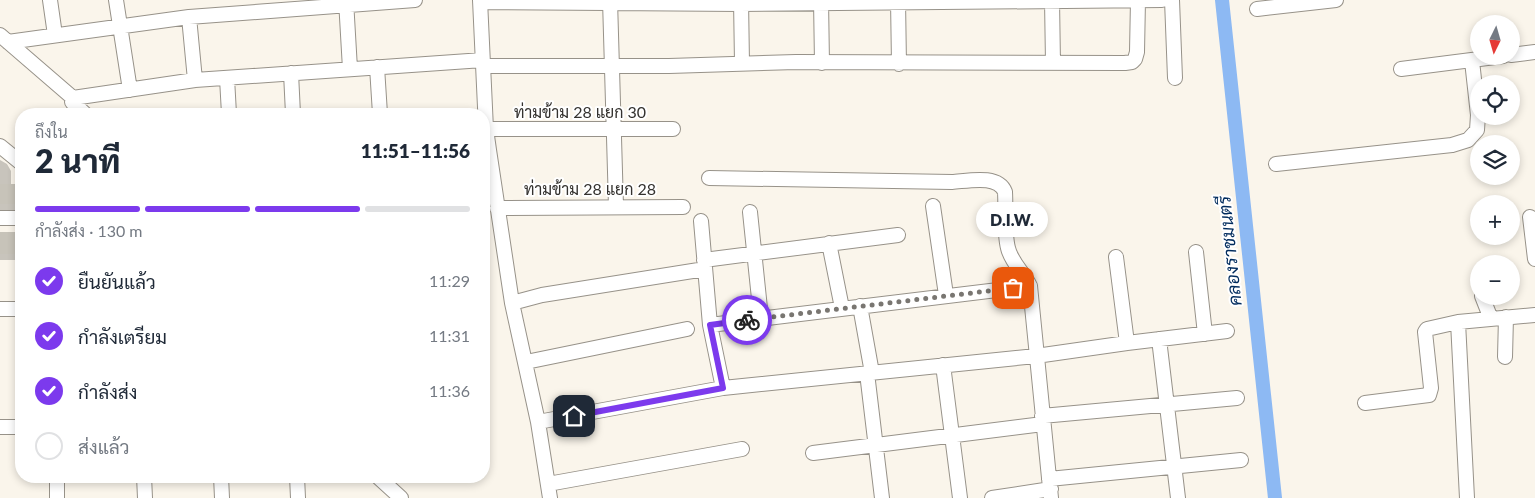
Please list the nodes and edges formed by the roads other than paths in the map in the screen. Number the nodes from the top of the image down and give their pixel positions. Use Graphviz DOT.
graph roads {
  1 [pos="50,0"];
  2 [pos="116,0"];
  3 [pos="415,0"];
  4 [pos="1052,0"];
  5 [pos="1138,0"];
  6 [pos="1162,0"];
  7 [pos="1172,0"];
  8 [pos="1336,0"];
  9 [pos="480,1"];
  10 [pos="610,1"];
  11 [pos="821,1"];
  12 [pos="898,1"];
  13 [pos="346,2"];
  14 [pos="742,2"];
  15 [pos="1257,10"];
  16 [pos="189,17"];
  17 [pos="120,26"];
  18 [pos="55,36"];
  19 [pos="4,39"];
  20 [pos="1535,52"];
  21 [pos="1520,54"];
  22 [pos="1470,60"];
  23 [pos="483,63"];
  24 [pos="742,63"];
  25 [pos="822,63"];
  26 [pos="1054,63"];
  27 [pos="899,64"];
  28 [pos="1473,65"];
  29 [pos="612,66"];
  30 [pos="377,67"];
  31 [pos="350,69"];
  32 [pos="1401,69"];
  33 [pos="291,73"];
  34 [pos="227,78"];
  35 [pos="1174,78"];
  36 [pos="195,80"];
  37 [pos="130,90"];
  38 [pos="70,105"];
  39 [pos="230,108"];
  40 [pos="293,108"];
  41 [pos="380,108"];
  42 [pos="485,108"];
  43 [pos="490,129"];
  44 [pos="614,129"];
  45 [pos="673,129"];
  46 [pos="1,148"];
  47 [pos="15,158"];
  48 [pos="1276,164"];
  49 [pos="490,169"];
  50 [pos="708,178"];
  51 [pos="616,206"];
  52 [pos="933,206"];
  53 [pos="683,207"];
  54 [pos="497,208"];
  55 [pos="750,212"];
  56 [pos="1530,217"];
  57 [pos="0,218"];
  58 [pos="15,218"];
  59 [pos="701,221"];
  60 [pos="898,234"];
  61 [pos="829,244"];
  62 [pos="1196,252"];
  63 [pos="754,253"];
  64 [pos="1116,257"];
  65 [pos="1535,259"];
  66 [pos="705,264"];
  67 [pos="1030,286"];
  68 [pos="946,295"];
  69 [pos="512,303"];
  70 [pos="1486,305"];
  71 [pos="860,306"];
  72 [pos="842,308"];
  73 [pos="0,309"];
  74 [pos="15,309"];
  75 [pos="1535,315"];
  76 [pos="1506,317"];
  77 [pos="761,318"];
  78 [pos="1491,319"];
  79 [pos="1458,322"];
  80 [pos="710,325"];
  81 [pos="687,329"];
  82 [pos="1226,331"];
  83 [pos="1205,334"];
  84 [pos="1159,339"];
  85 [pos="1127,343"];
  86 [pos="1036,356"];
  87 [pos="1505,357"];
  88 [pos="526,362"];
  89 [pos="943,366"];
  90 [pos="870,373"];
  91 [pos="723,388"];
  92 [pos="1237,398"];
  93 [pos="1365,403"];
  94 [pos="1167,404"];
  95 [pos="1043,420"];
  96 [pos="538,422"];
  97 [pos="0,427"];
  98 [pos="15,427"];
  99 [pos="953,435"];
  100 [pos="876,445"];
  101 [pos="742,449"];
  102 [pos="813,453"];
  103 [pos="1241,460"];
  104 [pos="1174,467"];
  105 [pos="57,483"];
  106 [pos="144,483"];
  107 [pos="221,483"];
  108 [pos="297,483"];
  109 [pos="385,483"];
  110 [pos="394,483"];
  111 [pos="548,484"];
  112 [pos="1050,489"];
  113 [pos="398,495"];
  114 [pos="57,498"];
  115 [pos="145,498"];
  116 [pos="222,498"];
  117 [pos="298,498"];
  118 [pos="550,498"];
  119 [pos="882,498"];
  120 [pos="960,498"];
  121 [pos="992,498"];
  122 [pos="1178,498"];
  123 [pos="1467,498"];
  1 -- 18 [label="street"];
  2 -- 17 [label="street"];
  3 -- 13 [label="street"];
  4 -- 5 [label="street"];
  4 -- 12 [label="street"];
  4 -- 26 [label="street"];
  5 -- 6 [label="street"];
  5 -- 26 [label="street"];
  7 -- 35 [label="street"];
  8 -- 15 [label="street"];
  9 -- 10 [label="street"];
  9 -- 23 [label="street"];
  10 -- 14 [label="street"];
  10 -- 29 [label="street"];
  11 -- 12 [label="street"];
  11 -- 14 [label="street"];
  11 -- 25 [label="street"];
  12 -- 27 [label="street"];
  13 -- 16 [label="street"];
  13 -- 31 [label="street"];
  14 -- 24 [label="street"];
  16 -- 17 [label="street"];
  16 -- 36 [label="street"];
  17 -- 18 [label="street"];
  17 -- 37 [label="street"];
  18 -- 19 [label="street"];
  19 -- 38 [label="street"];
  20 -- 21 [label="street"];
  22 -- 32 [label="street"];
  23 -- 29 [label="street"];
  23 -- 30 [label="street"];
  23 -- 42 [label="street"];
  24 -- 25 [label="street"];
  24 -- 29 [label="street"];
  25 -- 27 [label="street"];
  26 -- 27 [label="street"];
  28 -- 48 [label="street"];
  29 -- 44 [label="street"];
  30 -- 31 [label="street"];
  30 -- 41 [label="street"];
  31 -- 33 [label="street"];
  33 -- 34 [label="street"];
  33 -- 40 [label="street"];
  34 -- 36 [label="street"];
  34 -- 39 [label="street"];
  36 -- 37 [label="street"];
  37 -- 38 [label="street"];
  43 -- 44 [label="street, ท่ามข้าม 28 แยก 30"];
  44 -- 45 [label="street, ท่ามข้าม 28 แยก 30"];
  44 -- 51 [label="street"];
  46 -- 47 [label="street"];
  49 -- 54 [label="street"];
  50 -- 67 [label="street"];
  51 -- 53 [label="street, ท่ามข้าม 28 แยก 28"];
  51 -- 54 [label="street, ท่ามข้าม 28 แยก 28"];
  52 -- 68 [label="street"];
  54 -- 69 [label="street"];
  55 -- 63 [label="street"];
  56 -- 65 [label="street"];
  57 -- 58 [label="street"];
  59 -- 66 [label="street"];
  60 -- 61 [label="street"];
  61 -- 63 [label="street"];
  61 -- 72 [label="street"];
  62 -- 83 [label="street"];
  63 -- 66 [label="street"];
  63 -- 77 [label="street"];
  64 -- 85 [label="street"];
  66 -- 69 [label="street"];
  66 -- 80 [label="street"];
  67 -- 68 [label="street"];
  67 -- 86 [label="street"];
  68 -- 71 [label="street"];
  69 -- 88 [label="street"];
  70 -- 78 [label="street"];
  71 -- 72 [label="street"];
  71 -- 90 [label="street"];
  72 -- 77 [label="street"];
  73 -- 74 [label="street"];
  75 -- 76 [label="street"];
  76 -- 78 [label="street"];
  76 -- 87 [label="street"];
  77 -- 80 [label="street"];
  78 -- 79 [label="street"];
  79 -- 93 [label="street"];
  79 -- 123 [label="street"];
  80 -- 91 [label="street"];
  81 -- 88 [label="street"];
  82 -- 83 [label="street"];
  83 -- 84 [label="street"];
  84 -- 85 [label="street"];
  84 -- 94 [label="street"];
  85 -- 86 [label="street"];
  86 -- 89 [label="street"];
  86 -- 95 [label="street"];
  88 -- 96 [label="street"];
  89 -- 90 [label="street"];
  89 -- 99 [label="street"];
  90 -- 91 [label="street"];
  90 -- 100 [label="street"];
  91 -- 96 [label="street"];
  92 -- 94 [label="street"];
  94 -- 95 [label="street"];
  94 -- 104 [label="street"];
  95 -- 99 [label="street"];
  95 -- 112 [label="street"];
  96 -- 111 [label="street"];
  97 -- 98 [label="street"];
  99 -- 100 [label="street"];
  99 -- 120 [label="street"];
  100 -- 102 [label="street"];
  100 -- 119 [label="street"];
  101 -- 111 [label="street"];
  103 -- 104 [label="street"];
  104 -- 112 [label="street"];
  104 -- 122 [label="street"];
  105 -- 114 [label="street"];
  106 -- 115 [label="street"];
  107 -- 116 [label="street"];
  108 -- 117 [label="street"];
  109 -- 113 [label="street"];
  110 -- 113 [label="street"];
  111 -- 118 [label="street"];
  112 -- 121 [label="street"];
}
